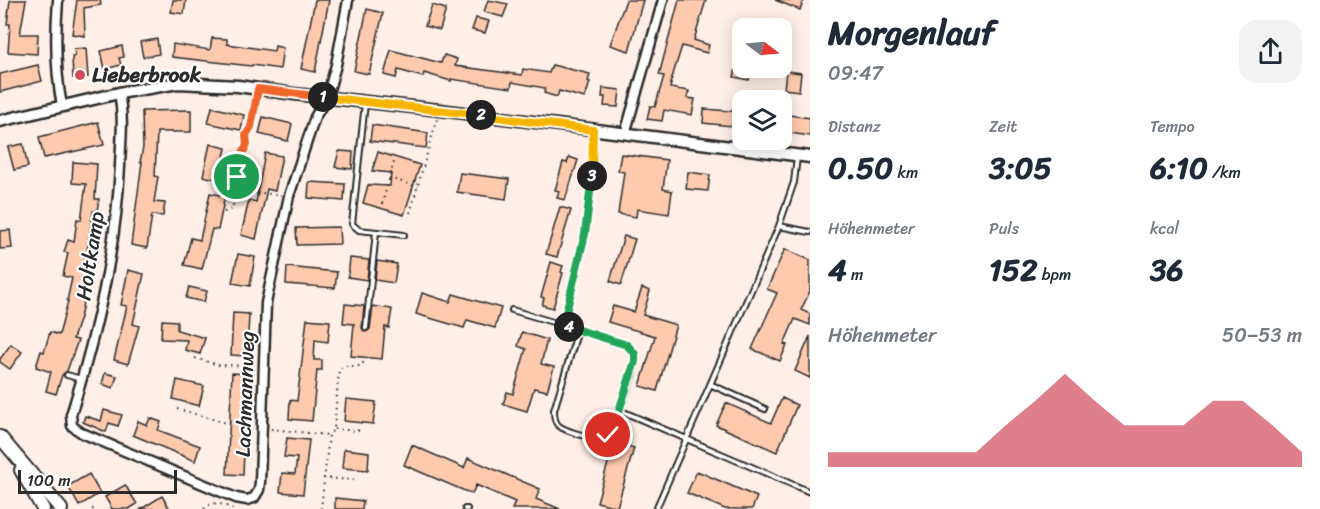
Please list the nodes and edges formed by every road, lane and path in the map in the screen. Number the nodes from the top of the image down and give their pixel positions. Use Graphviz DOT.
graph roads {
  1 [pos="58,0"];
  2 [pos="348,0"];
  3 [pos="663,0"];
  4 [pos="258,89"];
  5 [pos="119,93"];
  6 [pos="327,97"];
  7 [pos="365,102"];
  8 [pos="62,106"];
  9 [pos="437,119"];
  10 [pos="0,121"];
  11 [pos="593,130"];
  12 [pos="625,134"];
  13 [pos="797,156"];
  14 [pos="810,158"];
  15 [pos="394,162"];
  16 [pos="389,178"];
  17 [pos="417,187"];
  18 [pos="241,188"];
  19 [pos="289,196"];
  20 [pos="382,204"];
  21 [pos="224,213"];
  22 [pos="410,213"];
  23 [pos="779,226"];
  24 [pos="376,232"];
  25 [pos="810,232"];
  26 [pos="404,235"];
  27 [pos="512,310"];
  28 [pos="563,325"];
  29 [pos="366,328"];
  30 [pos="578,330"];
  31 [pos="195,358"];
  32 [pos="364,360"];
  33 [pos="263,366"];
  34 [pos="67,375"];
  35 [pos="82,379"];
  36 [pos="712,385"];
  37 [pos="177,409"];
  38 [pos="765,409"];
  39 [pos="619,411"];
  40 [pos="70,422"];
  41 [pos="358,425"];
  42 [pos="261,426"];
  43 [pos="271,429"];
  44 [pos="334,429"];
  45 [pos="329,435"];
  46 [pos="687,439"];
  47 [pos="2,443"];
  48 [pos="354,474"];
  49 [pos="323,478"];
  50 [pos="810,492"];
  51 [pos="44,509"];
  52 [pos="61,509"];
  53 [pos="92,509"];
  54 [pos="98,509"];
  55 [pos="204,509"];
  56 [pos="234,509"];
  57 [pos="321,509"];
  58 [pos="656,509"];
  1 -- 8 [label="street"];
  2 -- 6 [label="street, Lachmannweg"];
  3 -- 12 [label="street"];
  4 -- 5 [label="street"];
  4 -- 6 [label="street"];
  4 -- 18 [label="path"];
  5 -- 8 [label="street"];
  5 -- 35 [label="street, Holtkamp"];
  6 -- 7 [label="street"];
  6 -- 19 [label="street, Lachmannweg"];
  7 -- 11 [label="street"];
  7 -- 24 [label="lane"];
  8 -- 10 [label="street"];
  9 -- 17 [label="path"];
  11 -- 12 [label="street"];
  11 -- 28 [label="lane"];
  12 -- 13 [label="street"];
  13 -- 14 [label="street"];
  13 -- 23 [label="lane"];
  15 -- 16 [label="path"];
  16 -- 17 [label="path"];
  16 -- 20 [label="path"];
  17 -- 22 [label="path"];
  18 -- 19 [label="path"];
  18 -- 21 [label="path"];
  19 -- 33 [label="street, Lachmannweg"];
  23 -- 25 [label="lane"];
  23 -- 36 [label="lane"];
  24 -- 26 [label="lane"];
  24 -- 29 [label="lane"];
  27 -- 28 [label="lane"];
  28 -- 30 [label="lane"];
  30 -- 39 [label="lane"];
  30 -- 39 [label="lane"];
  31 -- 33 [label="path"];
  32 -- 44 [label="path"];
  33 -- 42 [label="street, Lachmannweg"];
  34 -- 35 [label="lane"];
  35 -- 40 [label="street, Holtkamp"];
  36 -- 38 [label="lane"];
  36 -- 46 [label="lane"];
  37 -- 42 [label="path"];
  39 -- 46 [label="lane"];
  40 -- 42 [label="street, Lachmannweg"];
  41 -- 44 [label="path"];
  43 -- 45 [label="path"];
  44 -- 45 [label="path"];
  45 -- 49 [label="path"];
  46 -- 50 [label="lane"];
  46 -- 58 [label="lane"];
  47 -- 51 [label="main road"];
  47 -- 52 [label="main road"];
  48 -- 49 [label="path"];
  49 -- 57 [label="path"];
  53 -- 54 [label="path"];
  55 -- 56 [label="path"];
}
